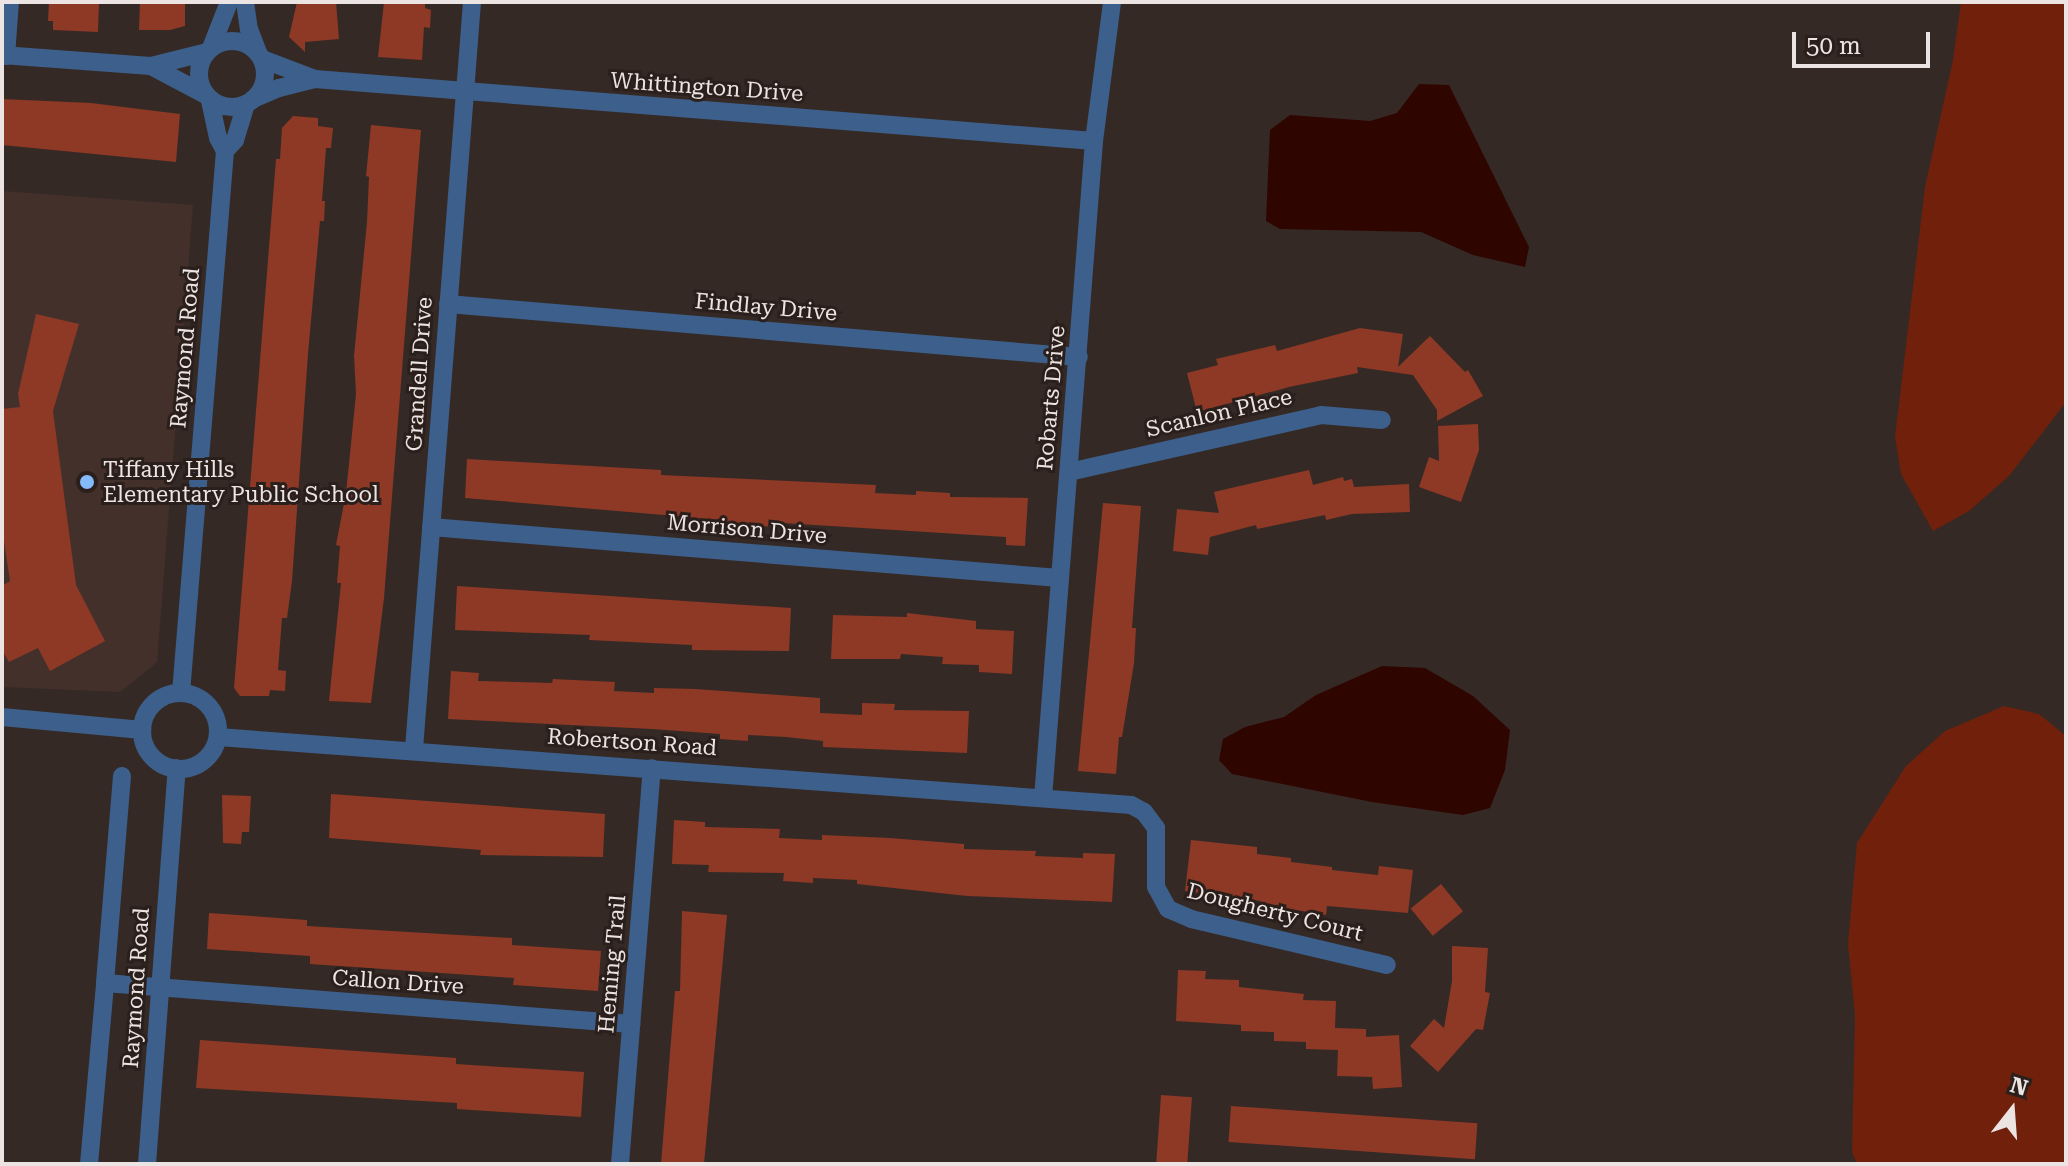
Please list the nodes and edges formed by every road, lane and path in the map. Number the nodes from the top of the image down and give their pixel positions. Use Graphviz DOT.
graph roads {
  1 [pos="10,2"];
  2 [pos="229,2"];
  3 [pos="245,2"];
  4 [pos="472,2"];
  5 [pos="1112,2"];
  6 [pos="209,50"];
  7 [pos="4,55"];
  8 [pos="260,56"];
  9 [pos="151,66"];
  10 [pos="315,79"];
  11 [pos="465,92"];
  12 [pos="208,97"];
  13 [pos="250,102"];
  14 [pos="1094,141"];
  15 [pos="225,151"];
  16 [pos="448,304"];
  17 [pos="1079,357"];
  18 [pos="1382,420"];
  19 [pos="1069,472"];
  20 [pos="431,527"];
  21 [pos="1059,578"];
  22 [pos="181,693"];
  23 [pos="2,717"];
  24 [pos="142,730"];
  25 [pos="218,737"];
  26 [pos="414,749"];
  27 [pos="177,768"];
  28 [pos="652,768"];
  29 [pos="122,776"];
  30 [pos="1043,798"];
  31 [pos="1387,965"];
  32 [pos="105,983"];
  33 [pos="160,988"];
  34 [pos="631,1024"];
  35 [pos="89,1164"];
  36 [pos="147,1164"];
  37 [pos="620,1164"];
  1 -- 7 [label="street"];
  2 -- 6 [label="street"];
  3 -- 8 [label="street"];
  4 -- 11 [label="street, Grandell Drive"];
  5 -- 14 [label="street, Robarts Drive"];
  6 -- 8 [label="street"];
  6 -- 9 [label="street"];
  6 -- 12 [label="street"];
  7 -- 9 [label="street"];
  8 -- 10 [label="street, Whittington Drive"];
  8 -- 13 [label="street"];
  9 -- 12 [label="street"];
  10 -- 11 [label="street, Whittington Drive"];
  10 -- 13 [label="street, Whittington Drive"];
  11 -- 14 [label="street, Whittington Drive"];
  11 -- 16 [label="street, Grandell Drive"];
  12 -- 13 [label="street"];
  12 -- 15 [label="street, Raymond Road"];
  13 -- 15 [label="street, Raymond Road"];
  14 -- 17 [label="street, Robarts Drive"];
  15 -- 22 [label="street, Raymond Road"];
  16 -- 17 [label="street, Findlay Drive"];
  16 -- 20 [label="street, Grandell Drive"];
  17 -- 19 [label="street, Robarts Drive"];
  18 -- 19 [label="street, Scanlon Place"];
  19 -- 21 [label="street, Robarts Drive"];
  20 -- 21 [label="street, Morrison Drive"];
  20 -- 26 [label="street, Grandell Drive"];
  21 -- 30 [label="street, Robarts Drive"];
  22 -- 24 [label="street"];
  22 -- 25 [label="street"];
  23 -- 24 [label="street"];
  24 -- 27 [label="street"];
  25 -- 26 [label="street, Robertson Road"];
  25 -- 27 [label="street"];
  26 -- 28 [label="street, Robertson Road"];
  27 -- 33 [label="street, Raymond Road"];
  28 -- 30 [label="street, Robertson Road"];
  28 -- 34 [label="street, Heming Trail"];
  29 -- 32 [label="street"];
  30 -- 31 [label="street, Dougherty Court"];
  32 -- 33 [label="street, Callon Drive"];
  32 -- 35 [label="street"];
  33 -- 34 [label="street, Callon Drive"];
  33 -- 36 [label="street, Raymond Road"];
  34 -- 37 [label="street, Heming Trail"];
}
